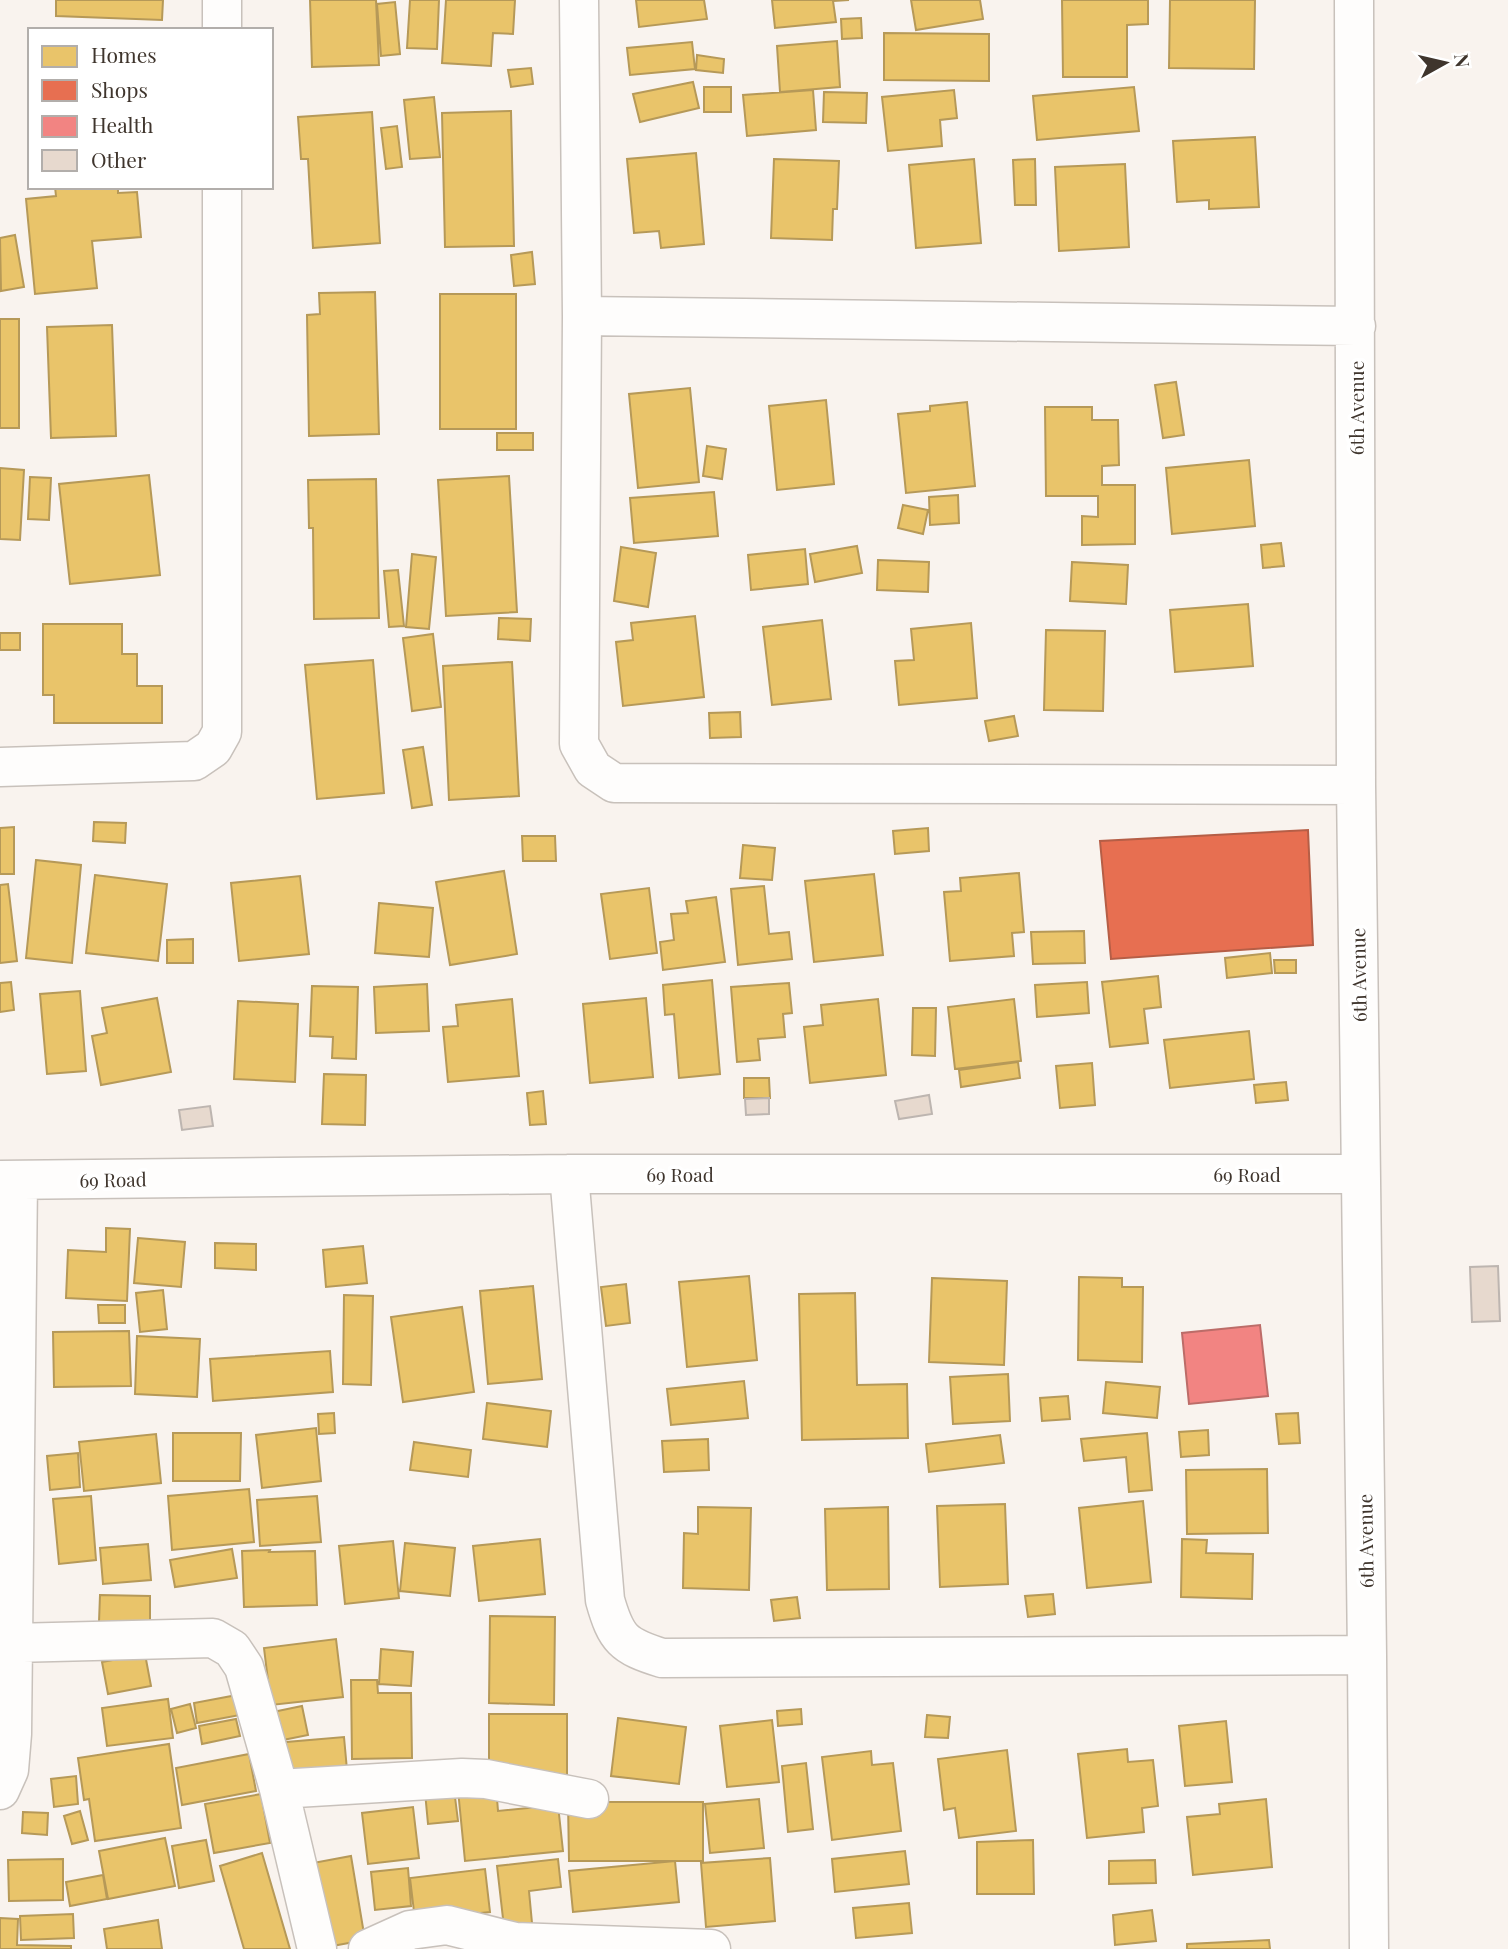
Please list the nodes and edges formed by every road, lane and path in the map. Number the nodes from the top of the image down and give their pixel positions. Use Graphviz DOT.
graph roads {
  1 [pos="222,0"];
  2 [pos="579,0"];
  3 [pos="1354,0"];
  4 [pos="222,28"];
  5 [pos="222,189"];
  6 [pos="582,316"];
  7 [pos="1356,326"];
  8 [pos="0,767"];
  9 [pos="1356,785"];
  10 [pos="569,1174"];
  11 [pos="1360,1174"];
  12 [pos="9,1180"];
  13 [pos="13,1643"];
  14 [pos="1367,1655"];
  15 [pos="279,1789"];
  16 [pos="0,1790"];
  17 [pos="589,1799"];
  18 [pos="317,1949"];
  19 [pos="368,1949"];
  20 [pos="711,1949"];
  21 [pos="1369,1949"];
  1 -- 4 [label="street"];
  2 -- 6 [label="street"];
  3 -- 7 [label="street, 6th Avenue"];
  5 -- 8 [label="street"];
  6 -- 7 [label="street"];
  6 -- 9 [label="street"];
  7 -- 9 [label="street, 6th Avenue"];
  9 -- 11 [label="street, 6th Avenue"];
  10 -- 11 [label="street, 69 Road"];
  10 -- 12 [label="street, 69 Road"];
  10 -- 14 [label="street"];
  11 -- 14 [label="street, 6th Avenue"];
  12 -- 13 [label="street"];
  13 -- 15 [label="street"];
  13 -- 16 [label="street"];
  14 -- 21 [label="street, 6th Avenue"];
  15 -- 17 [label="street"];
  15 -- 18 [label="street"];
  19 -- 20 [label="street"];
}
